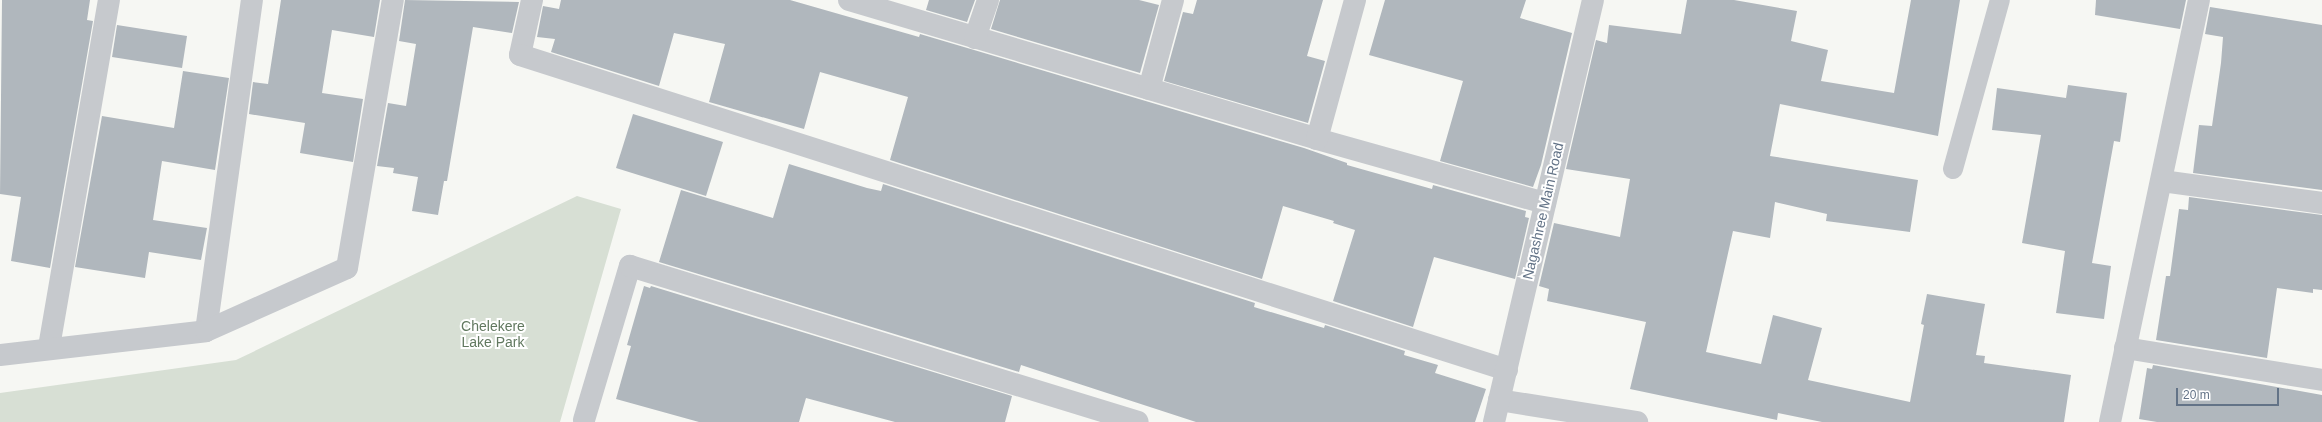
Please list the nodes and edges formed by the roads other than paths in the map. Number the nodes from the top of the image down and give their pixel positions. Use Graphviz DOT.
graph roads {
  1 [pos="109,0"];
  2 [pos="252,0"];
  3 [pos="393,0"];
  4 [pos="532,0"];
  5 [pos="849,0"];
  6 [pos="988,0"];
  7 [pos="1173,0"];
  8 [pos="1355,0"];
  9 [pos="1593,0"];
  10 [pos="2000,0"];
  11 [pos="2199,0"];
  12 [pos="872,3"];
  13 [pos="975,38"];
  14 [pos="1149,89"];
  15 [pos="1317,139"];
  16 [pos="1953,169"];
  17 [pos="2162,181"];
  18 [pos="2322,203"];
  19 [pos="1545,204"];
  20 [pos="206,331"];
  21 [pos="49,347"];
  22 [pos="2125,348"];
  23 [pos="0,355"];
  24 [pos="1507,370"];
  25 [pos="2322,380"];
  26 [pos="1500,400"];
  27 [pos="588,421"];
  28 [pos="1138,422"];
  29 [pos="1494,422"];
  30 [pos="1637,422"];
  31 [pos="2110,422"];
  1 -- 21 [label="street"];
  2 -- 20 [label="street"];
  3 -- 20 [label="street"];
  4 -- 24 [label="street"];
  5 -- 12 [label="street"];
  6 -- 13 [label="street"];
  7 -- 14 [label="street"];
  8 -- 15 [label="street"];
  9 -- 19 [label="street, Nagashree Main Road"];
  10 -- 16 [label="lane"];
  11 -- 17 [label="street"];
  12 -- 13 [label="street"];
  13 -- 14 [label="street"];
  14 -- 15 [label="street"];
  15 -- 19 [label="street"];
  17 -- 18 [label="street"];
  17 -- 22 [label="street"];
  19 -- 24 [label="street, Nagashree Main Road"];
  20 -- 21 [label="street"];
  21 -- 23 [label="street"];
  22 -- 25 [label="street"];
  22 -- 31 [label="street"];
  24 -- 26 [label="street, Nagashree Main Road"];
  26 -- 29 [label="street, Nagashree Main Road"];
  26 -- 30 [label="street"];
  27 -- 28 [label="street"];
}
